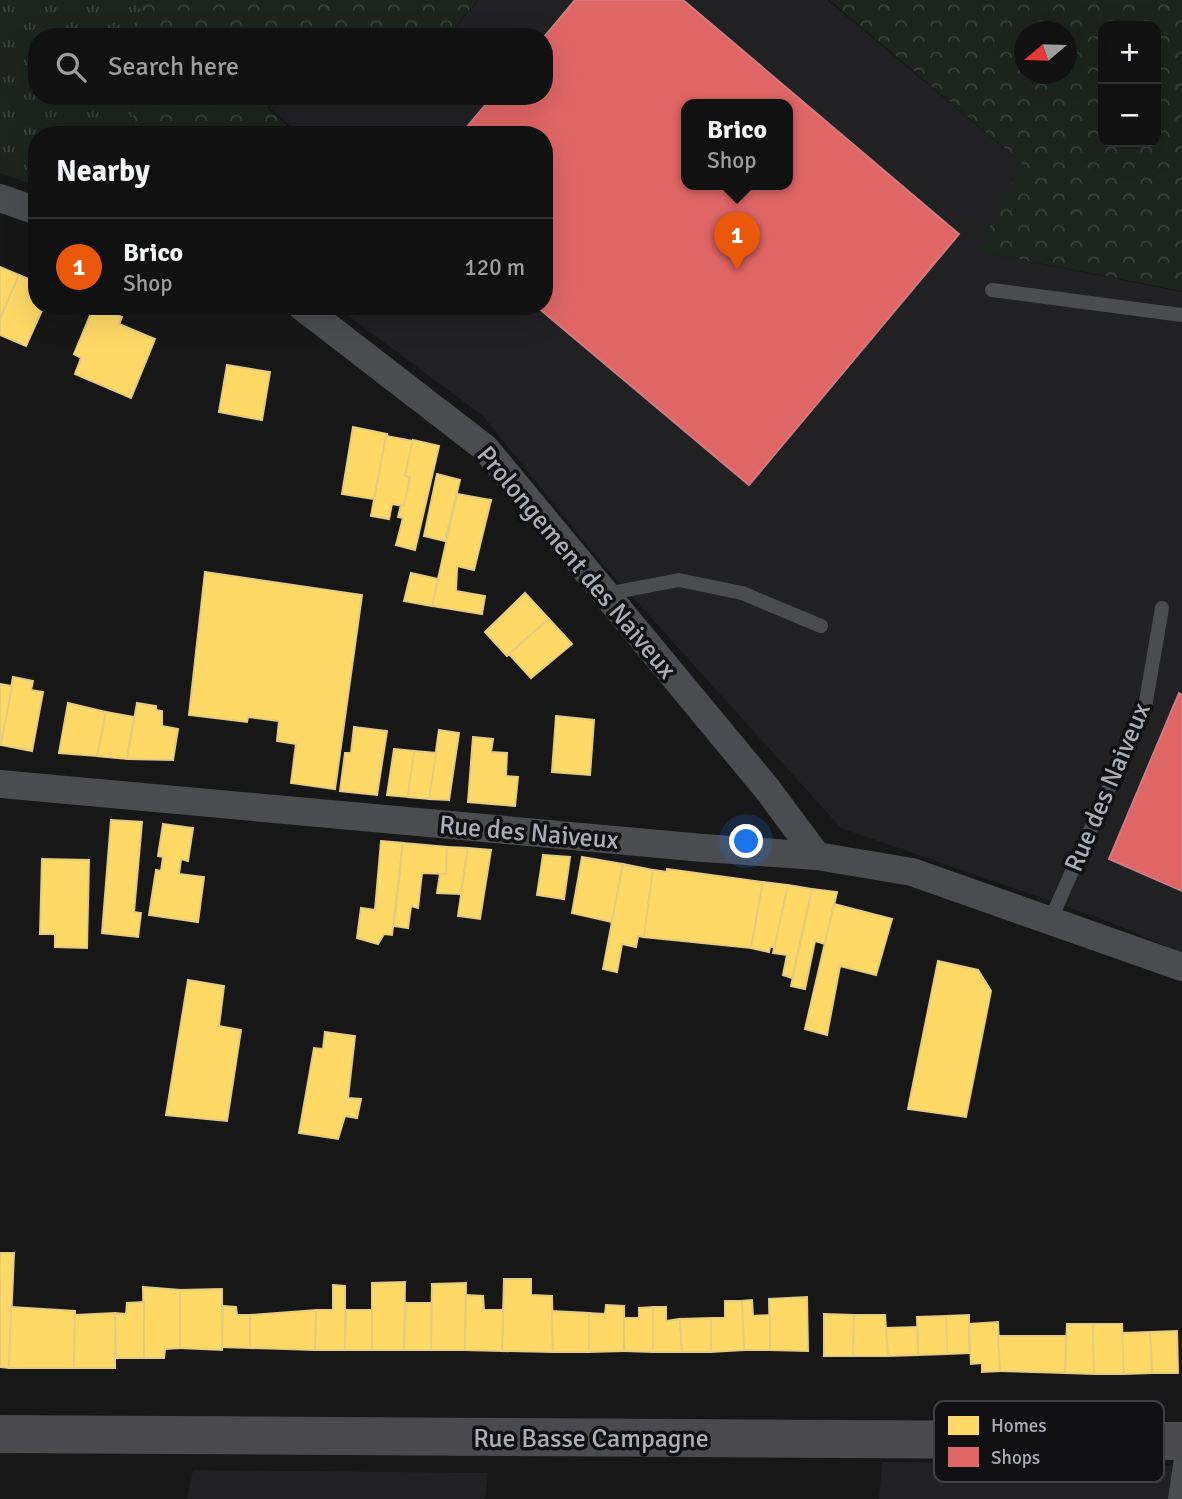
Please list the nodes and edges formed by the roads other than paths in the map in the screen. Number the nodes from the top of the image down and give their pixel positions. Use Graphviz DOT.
graph roads {
  1 [pos="0,198"];
  2 [pos="28,208"];
  3 [pos="992,290"];
  4 [pos="313,315"];
  5 [pos="1182,315"];
  6 [pos="606,594"];
  7 [pos="1162,608"];
  8 [pos="821,626"];
  9 [pos="0,784"];
  10 [pos="817,856"];
  11 [pos="1050,921"];
  12 [pos="1182,967"];
  13 [pos="0,1433"];
  14 [pos="934,1439"];
  15 [pos="1164,1441"];
  16 [pos="1182,1441"];
  17 [pos="1182,1451"];
  18 [pos="1175,1499"];
  1 -- 2 [label="street"];
  3 -- 5 [label="lane"];
  4 -- 6 [label="street, Prolongement des Naiveux"];
  6 -- 8 [label="lane"];
  6 -- 10 [label="street, Prolongement des Naiveux"];
  7 -- 11 [label="lane, Rue des Naiveux"];
  9 -- 10 [label="street, Rue des Naiveux"];
  10 -- 11 [label="street, Rue des Naiveux"];
  11 -- 12 [label="street, Rue des Naiveux"];
  13 -- 14 [label="main road, Rue Basse Campagne"];
  15 -- 16 [label="main road, Rue Basse Campagne"];
  17 -- 18 [label="lane"];
}
